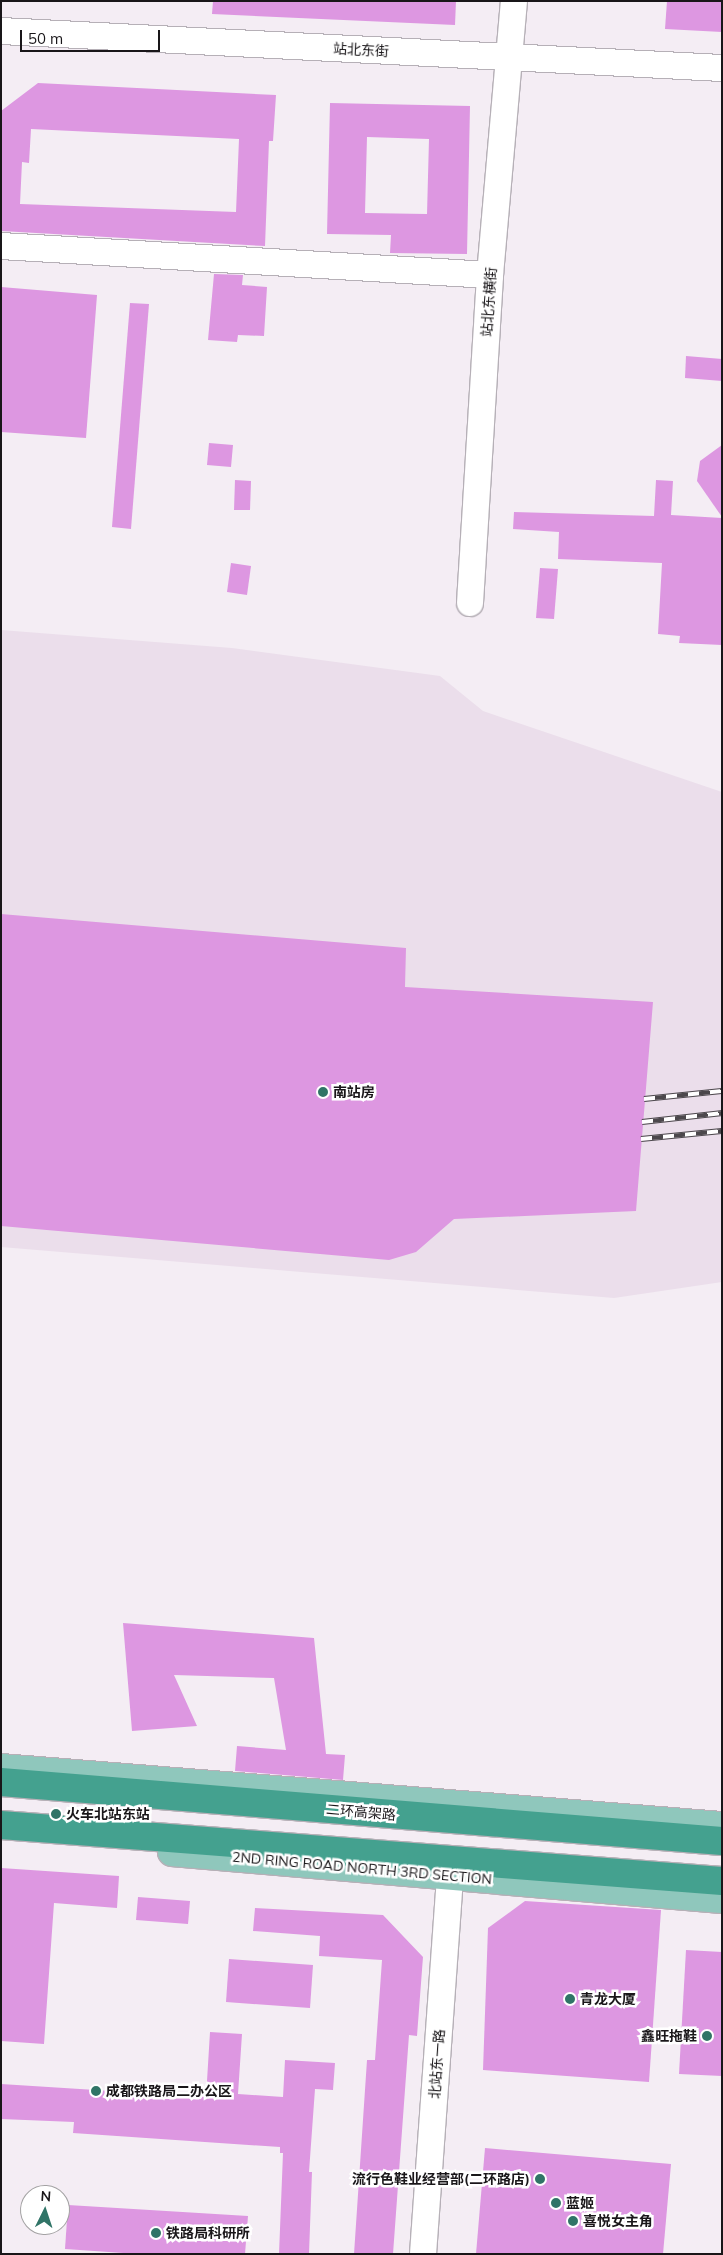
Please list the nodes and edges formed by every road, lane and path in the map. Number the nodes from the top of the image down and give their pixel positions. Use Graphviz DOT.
graph roads {
  1 [pos="514,1"];
  2 [pos="1,32"];
  3 [pos="510,57"];
  4 [pos="722,68"];
  5 [pos="1,246"];
  6 [pos="490,275"];
  7 [pos="470,603"];
  8 [pos="1,1768"];
  9 [pos="1,1782"];
  10 [pos="1,1825"];
  11 [pos="722,1826"];
  12 [pos="1,1838"];
  13 [pos="722,1841"];
  14 [pos="450,1875"];
  15 [pos="722,1881"];
  16 [pos="722,1899"];
  17 [pos="423,2254"];
  1 -- 3 [label="street, 站北东横街"];
  2 -- 3 [label="street, 站北东街"];
  3 -- 4 [label="street, 站北东街"];
  3 -- 6 [label="street, 站北东横街"];
  5 -- 6 [label="street"];
  6 -- 7 [label="street, 站北东横街"];
  8 -- 11 [label="main road"];
  9 -- 13 [label="highway, 二环高架路"];
  10 -- 15 [label="highway"];
  12 -- 14 [label="main road, 2ND RING ROAD NORTH 3RD SECTION"];
  14 -- 16 [label="main road, 2ND RING ROAD NORTH 3RD SECTION"];
  14 -- 17 [label="street, 北站东一路"];
}
